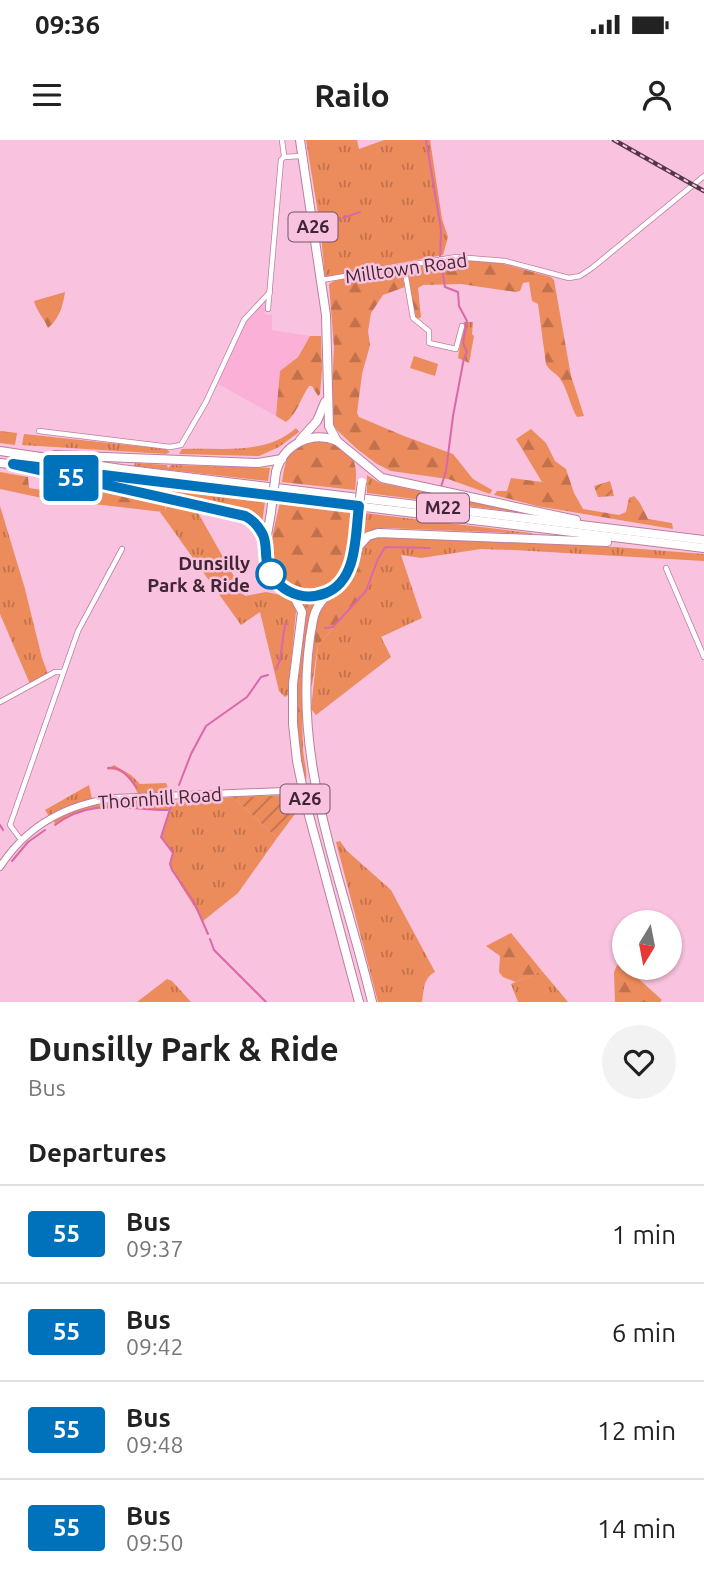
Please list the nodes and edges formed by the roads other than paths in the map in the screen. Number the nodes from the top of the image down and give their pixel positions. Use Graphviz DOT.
graph roads {
  1 [pos="282,140"];
  2 [pos="300,140"];
  3 [pos="302,156"];
  4 [pos="284,157"];
  5 [pos="704,176"];
  6 [pos="404,266"];
  7 [pos="321,280"];
  8 [pos="270,292"];
  9 [pos="268,309"];
  10 [pos="462,326"];
  11 [pos="327,396"];
  12 [pos="39,431"];
  13 [pos="337,441"];
  14 [pos="295,444"];
  15 [pos="0,451"];
  16 [pos="21,454"];
  17 [pos="282,459"];
  18 [pos="358,459"];
  19 [pos="0,463"];
  20 [pos="13,464"];
  21 [pos="678,537"];
  22 [pos="704,540"];
  23 [pos="122,549"];
  24 [pos="704,549"];
  25 [pos="267,551"];
  26 [pos="353,552"];
  27 [pos="666,568"];
  28 [pos="333,590"];
  29 [pos="292,593"];
  30 [pos="704,657"];
  31 [pos="63,672"];
  32 [pos="0,702"];
  33 [pos="307,738"];
  34 [pos="305,790"];
  35 [pos="316,794"];
  36 [pos="20,840"];
  37 [pos="0,867"];
  38 [pos="365,1000"];
  1 -- 4 [label="street"];
  2 -- 3 [label="highway, A26"];
  3 -- 4 [label="street"];
  3 -- 7 [label="highway, A26"];
  4 -- 8 [label="street"];
  5 -- 6 [label="street, Milltown Road"];
  6 -- 7 [label="street, Milltown Road"];
  6 -- 10 [label="street"];
  7 -- 11 [label="highway, A26"];
  8 -- 9 [label="street"];
  8 -- 12 [label="street"];
  11 -- 13 [label="highway, A26"];
  11 -- 14 [label="highway, A26"];
  13 -- 14 [label="highway"];
  13 -- 18 [label="highway"];
  14 -- 17 [label="highway, A26"];
  15 -- 16 [label="highway"];
  16 -- 17 [label="highway"];
  16 -- 21 [label="highway, M22"];
  17 -- 25 [label="highway, A26, bridge"];
  18 -- 21 [label="highway"];
  18 -- 26 [label="highway, A26, bridge"];
  19 -- 20 [label="highway"];
  20 -- 24 [label="highway, M22"];
  20 -- 25 [label="highway"];
  21 -- 22 [label="highway, M22"];
  23 -- 31 [label="street"];
  24 -- 26 [label="highway"];
  25 -- 29 [label="highway, A26"];
  26 -- 28 [label="highway, A26"];
  27 -- 30 [label="street"];
  28 -- 29 [label="highway"];
  28 -- 33 [label="highway, A26"];
  29 -- 34 [label="highway, A26"];
  31 -- 32 [label="street"];
  31 -- 36 [label="street"];
  33 -- 34 [label="highway"];
  33 -- 35 [label="highway, A26"];
  34 -- 35 [label="street"];
  34 -- 36 [label="street, Thornhill Road"];
  34 -- 38 [label="highway, A26"];
  35 -- 38 [label="highway, A26"];
  36 -- 37 [label="street, Thornhill Road"];
}
